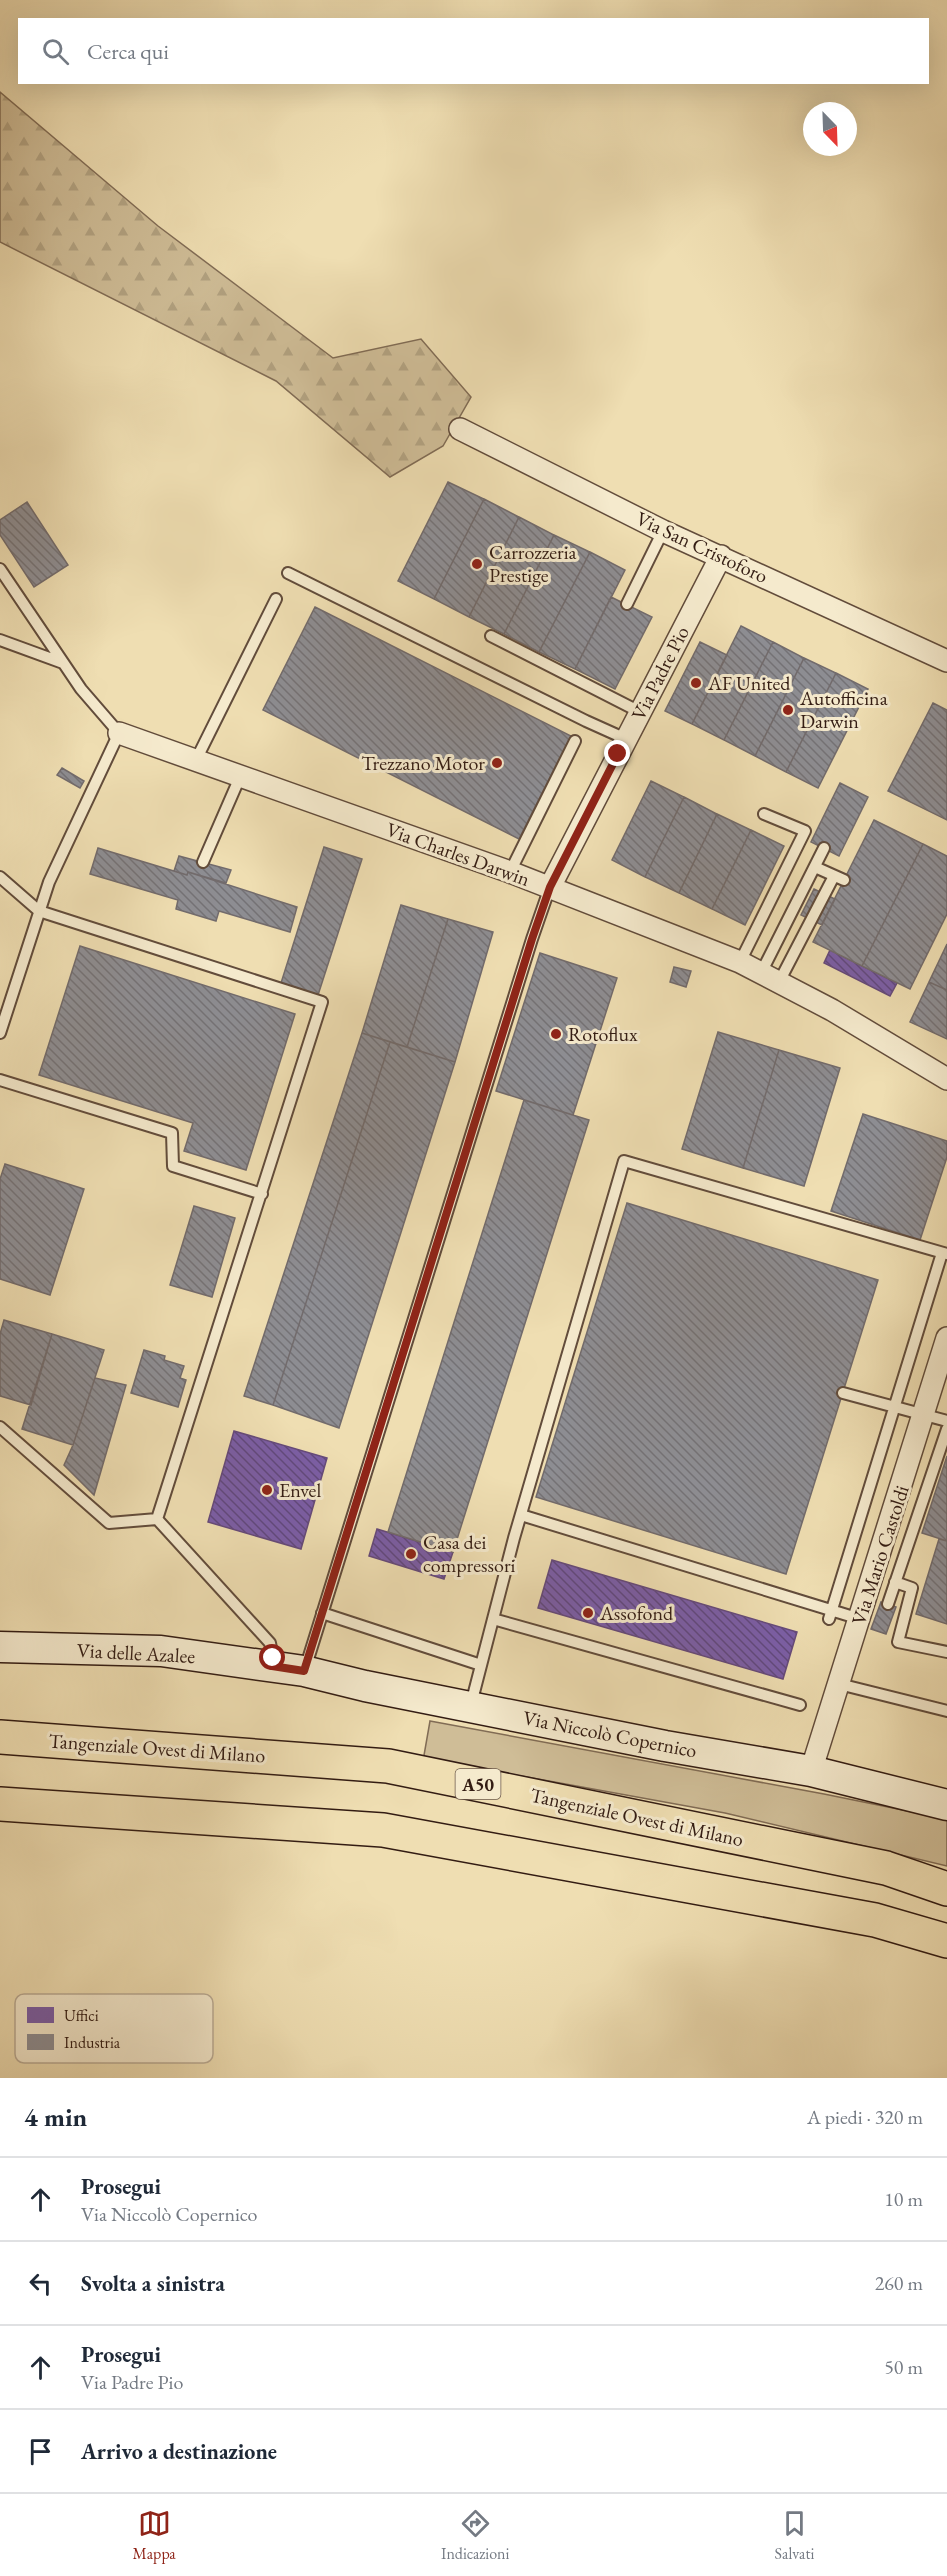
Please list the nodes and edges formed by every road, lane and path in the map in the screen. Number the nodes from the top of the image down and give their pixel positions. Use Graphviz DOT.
graph roads {
  1 [pos="460,429"];
  2 [pos="663,531"];
  3 [pos="721,556"];
  4 [pos="0,568"];
  5 [pos="288,573"];
  6 [pos="276,599"];
  7 [pos="627,604"];
  8 [pos="491,636"];
  9 [pos="0,640"];
  10 [pos="947,662"];
  11 [pos="63,663"];
  12 [pos="640,712"];
  13 [pos="119,734"];
  14 [pos="626,738"];
  15 [pos="575,741"];
  16 [pos="195,762"];
  17 [pos="240,777"];
  18 [pos="764,814"];
  19 [pos="824,848"];
  20 [pos="203,862"];
  21 [pos="815,867"];
  22 [pos="510,872"];
  23 [pos="0,877"];
  24 [pos="550,887"];
  25 [pos="39,911"];
  26 [pos="740,962"];
  27 [pos="770,977"];
  28 [pos="0,1033"];
  29 [pos="947,1079"];
  30 [pos="0,1080"];
  31 [pos="262,1194"];
  32 [pos="944,1254"];
  33 [pos="577,1322"];
  34 [pos="589,1325"];
  35 [pos="947,1338"];
  36 [pos="843,1393"];
  37 [pos="894,1407"];
  38 [pos="924,1415"];
  39 [pos="947,1421"];
  40 [pos="0,1427"];
  41 [pos="947,1429"];
  42 [pos="521,1515"];
  43 [pos="156,1519"];
  44 [pos="895,1582"];
  45 [pos="888,1604"];
  46 [pos="322,1613"];
  47 [pos="830,1614"];
  48 [pos="493,1619"];
  49 [pos="860,1619"];
  50 [pos="0,1647"];
  51 [pos="947,1652"];
  52 [pos="481,1665"];
  53 [pos="272,1666"];
  54 [pos="304,1671"];
  55 [pos="839,1684"];
  56 [pos="800,1705"];
  57 [pos="470,1707"];
  58 [pos="947,1711"];
  59 [pos="0,1737"];
  60 [pos="812,1771"];
  61 [pos="0,1804"];
  62 [pos="947,1805"];
  63 [pos="947,1889"];
  64 [pos="947,1941"];
  1 -- 2 [label="street, Via San Cristoforo"];
  2 -- 3 [label="street, Via San Cristoforo"];
  2 -- 7 [label="lane"];
  3 -- 10 [label="street, Via San Cristoforo"];
  3 -- 12 [label="street, Via Padre Pio"];
  4 -- 11 [label="lane"];
  5 -- 14 [label="lane"];
  6 -- 16 [label="lane"];
  8 -- 12 [label="lane"];
  9 -- 11 [label="lane"];
  11 -- 13 [label="lane"];
  12 -- 14 [label="street, Via Padre Pio"];
  13 -- 16 [label="street, Via Charles Darwin"];
  13 -- 25 [label="lane"];
  14 -- 24 [label="street, Via Padre Pio"];
  15 -- 22 [label="lane"];
  16 -- 17 [label="street, Via Charles Darwin"];
  17 -- 20 [label="lane"];
  17 -- 22 [label="street, Via Charles Darwin"];
  18 -- 26 [label="lane"];
  19 -- 21 [label="lane"];
  21 -- 27 [label="lane"];
  21 -- 27 [label="lane"];
  22 -- 24 [label="street, Via Charles Darwin"];
  23 -- 25 [label="lane"];
  24 -- 26 [label="street, Via Charles Darwin"];
  24 -- 46 [label="lane"];
  25 -- 28 [label="lane"];
  25 -- 31 [label="lane"];
  26 -- 27 [label="street, Via Charles Darwin"];
  27 -- 29 [label="street, Via Charles Darwin"];
  30 -- 31 [label="lane"];
  31 -- 43 [label="lane"];
  32 -- 33 [label="lane"];
  32 -- 37 [label="lane"];
  33 -- 34 [label="lane"];
  33 -- 42 [label="lane"];
  35 -- 38 [label="street, Via Mario Castoldi"];
  36 -- 37 [label="lane"];
  37 -- 38 [label="lane"];
  37 -- 47 [label="lane"];
  38 -- 39 [label="lane"];
  38 -- 49 [label="street, Via Mario Castoldi"];
  40 -- 43 [label="lane"];
  41 -- 44 [label="lane"];
  42 -- 47 [label="lane"];
  42 -- 48 [label="lane"];
  43 -- 53 [label="lane"];
  44 -- 45 [label="lane"];
  44 -- 51 [label="lane"];
  46 -- 52 [label="lane"];
  46 -- 54 [label="lane"];
  47 -- 49 [label="lane"];
  48 -- 52 [label="lane"];
  48 -- 56 [label="lane"];
  49 -- 55 [label="street, Via Mario Castoldi"];
  50 -- 53 [label="street, Via delle Azalee"];
  52 -- 57 [label="lane"];
  53 -- 54 [label="street, Via Niccolò Copernico"];
  54 -- 57 [label="street, Via Niccolò Copernico"];
  55 -- 58 [label="lane"];
  55 -- 60 [label="street, Via Mario Castoldi"];
  57 -- 60 [label="street, Via Niccolò Copernico"];
  59 -- 63 [label="highway, Tangenziale Ovest di Milano / A50"];
  60 -- 62 [label="street, Via Niccolò Copernico"];
  61 -- 64 [label="highway"];
}
